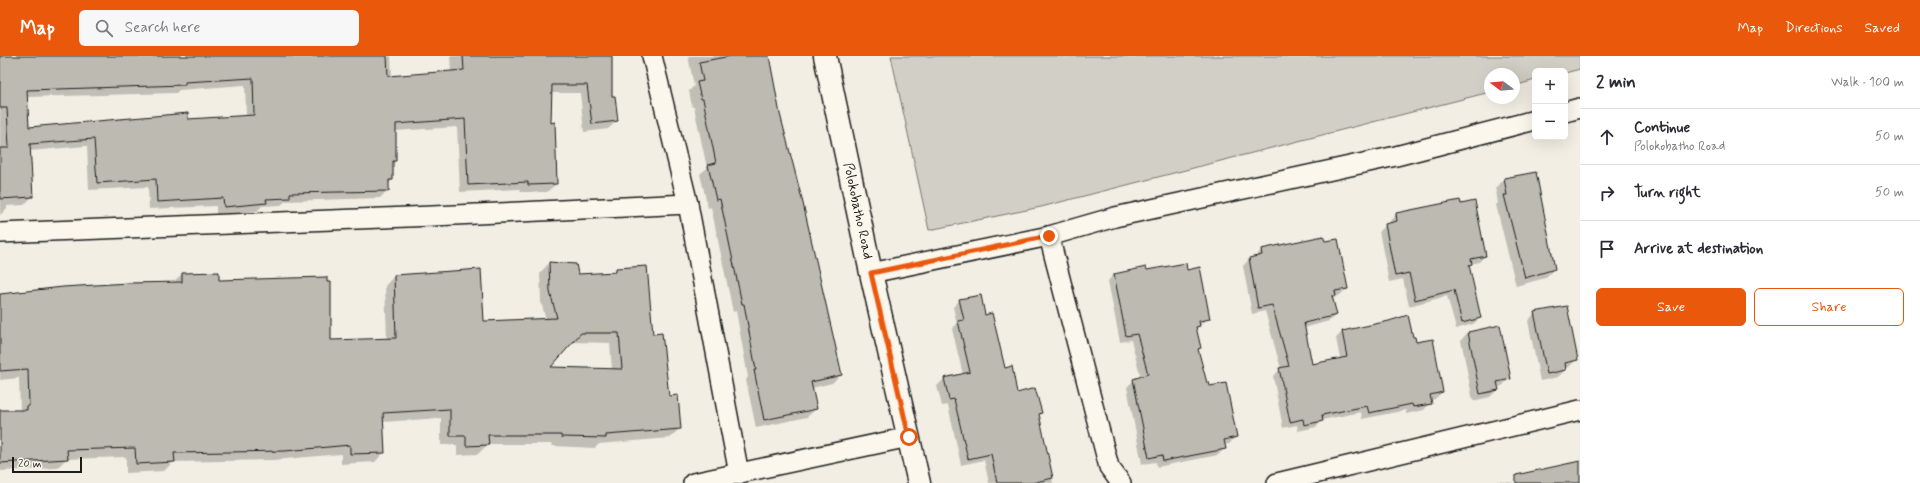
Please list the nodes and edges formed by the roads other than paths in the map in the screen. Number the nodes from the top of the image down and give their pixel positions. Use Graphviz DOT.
graph roads {
  1 [pos="652,56"];
  2 [pos="825,56"];
  3 [pos="1580,108"];
  4 [pos="1568,111"];
  5 [pos="1532,121"];
  6 [pos="688,204"];
  7 [pos="0,233"];
  8 [pos="1049,236"];
  9 [pos="871,273"];
  10 [pos="1580,410"];
  11 [pos="909,437"];
  12 [pos="739,474"];
  13 [pos="693,483"];
  14 [pos="919,483"];
  15 [pos="1121,483"];
  16 [pos="1277,483"];
  1 -- 6 [label="street"];
  2 -- 9 [label="street, Polokobatho Road"];
  3 -- 4 [label="street"];
  5 -- 8 [label="street"];
  6 -- 7 [label="street"];
  6 -- 12 [label="street"];
  8 -- 9 [label="street"];
  8 -- 15 [label="street"];
  9 -- 11 [label="street, Polokobatho Road"];
  10 -- 16 [label="street"];
  11 -- 12 [label="street"];
  11 -- 14 [label="street, Polokobatho Road"];
  12 -- 13 [label="street"];
}
